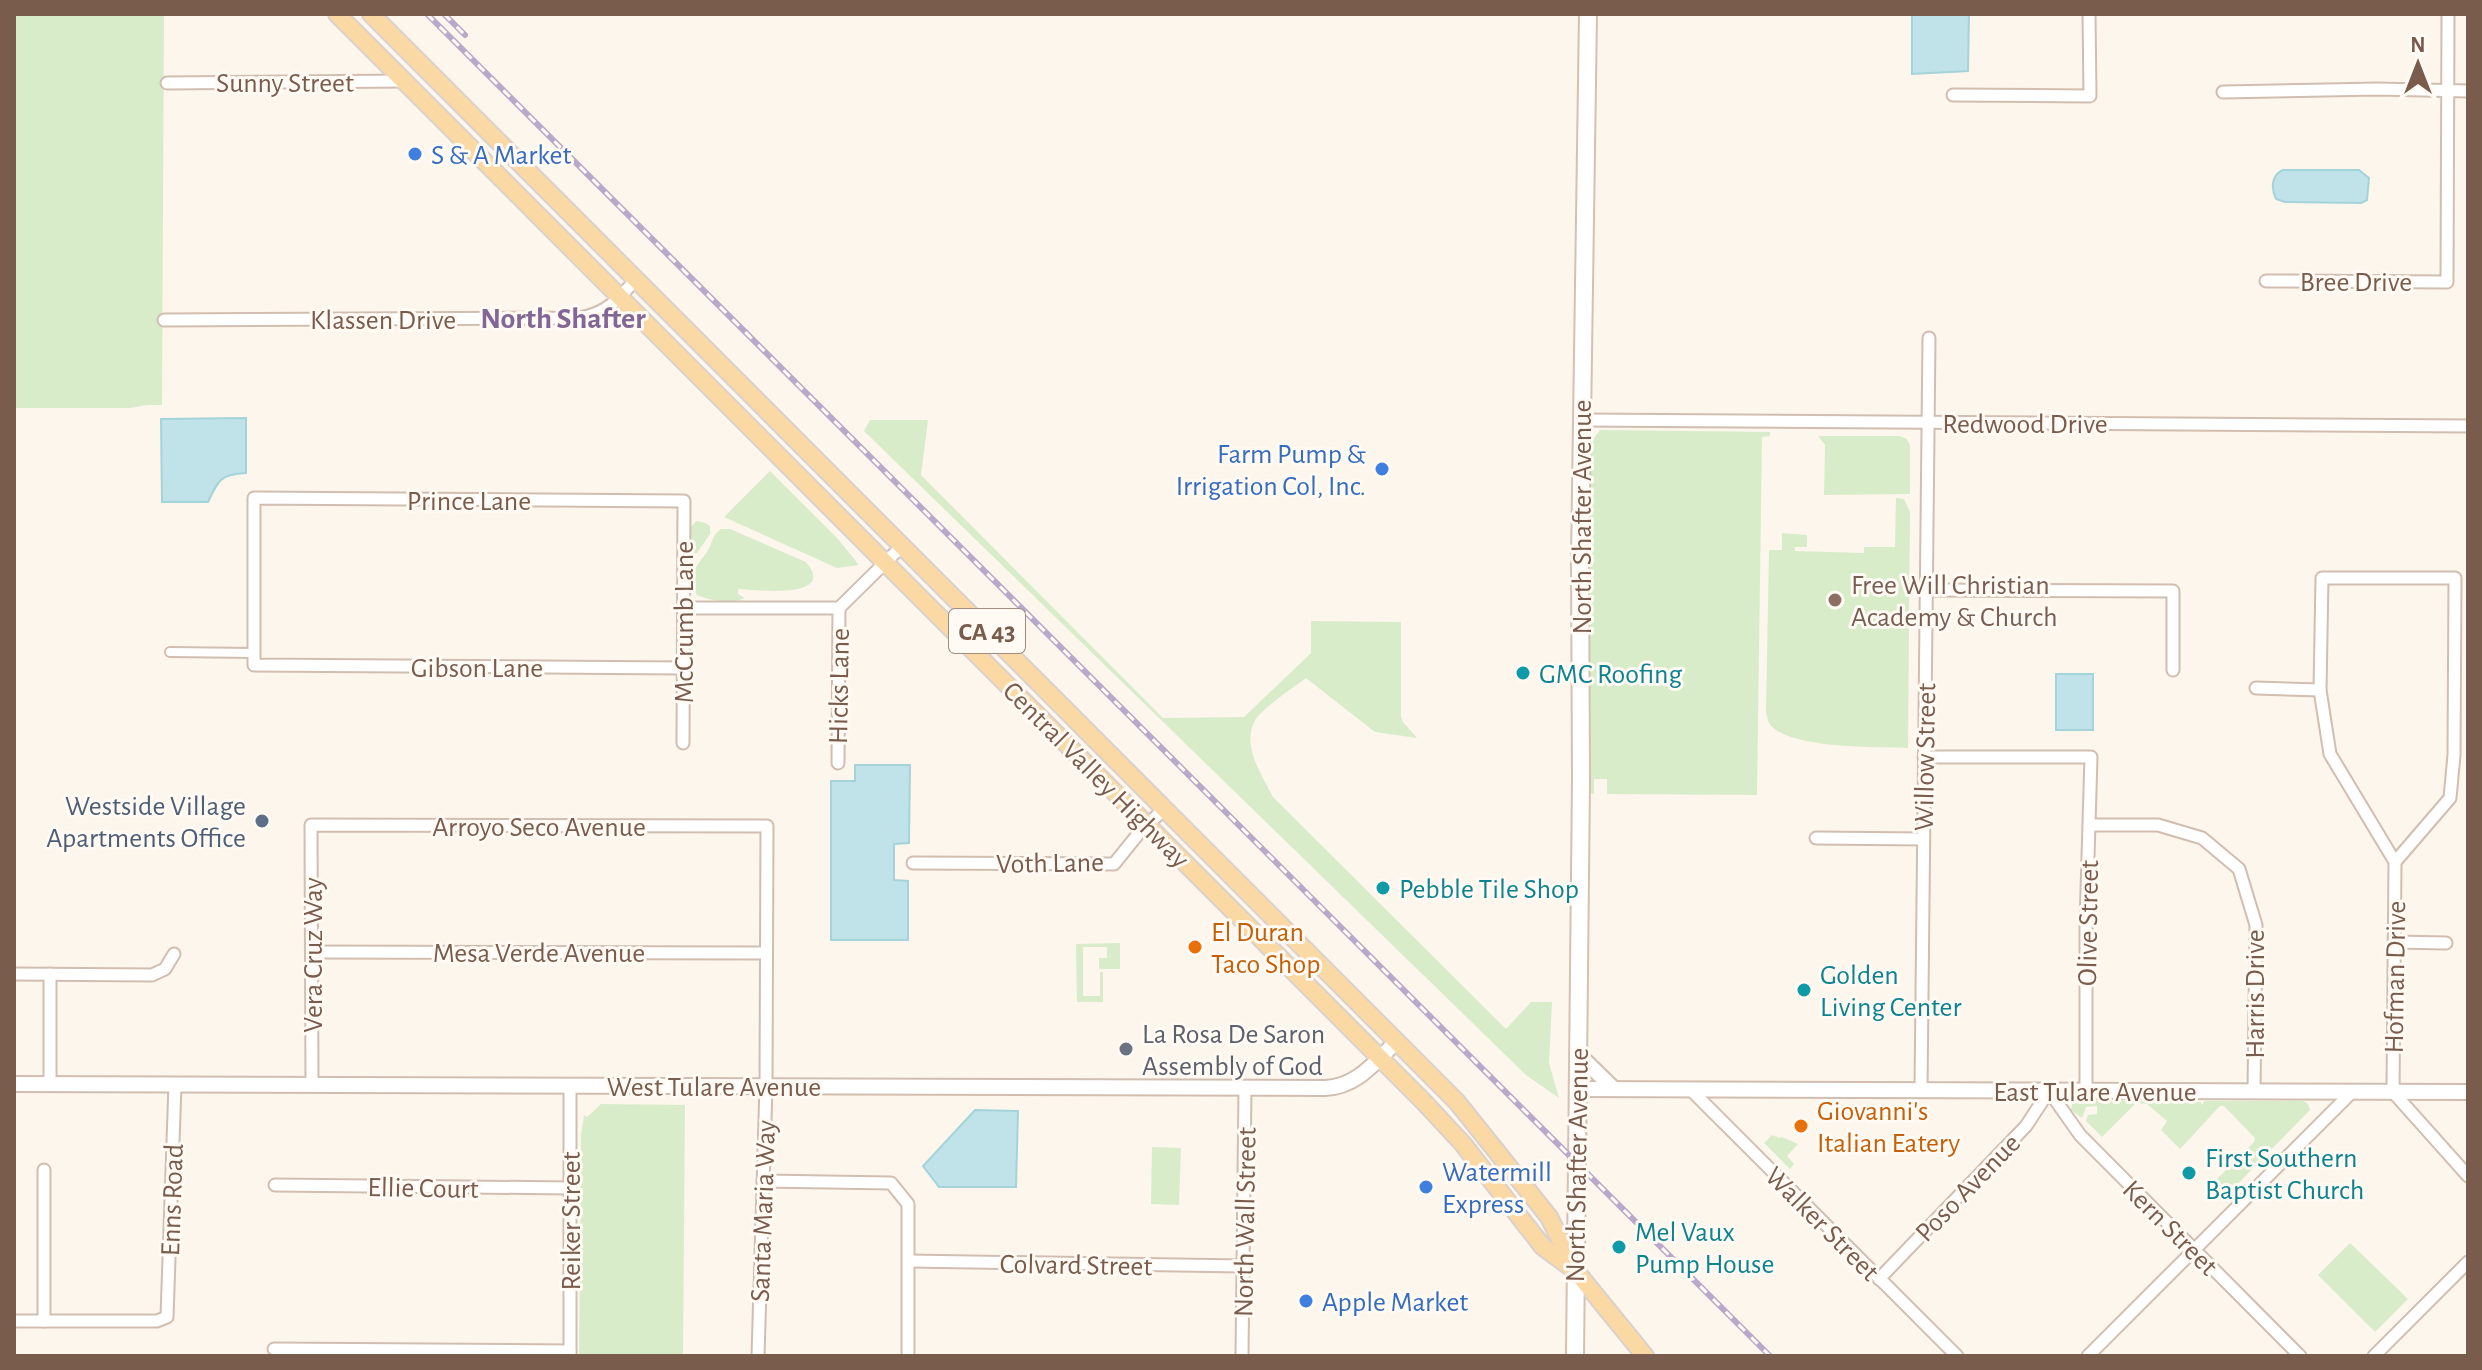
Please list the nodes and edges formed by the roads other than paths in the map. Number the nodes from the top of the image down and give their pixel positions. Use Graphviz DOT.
graph roads {
  1 [pos="337,14"];
  2 [pos="371,14"];
  3 [pos="1588,14"];
  4 [pos="2089,14"];
  5 [pos="2448,14"];
  6 [pos="404,81"];
  7 [pos="167,83"];
  8 [pos="2447,91"];
  9 [pos="2468,91"];
  10 [pos="2223,92"];
  11 [pos="1953,95"];
  12 [pos="636,279"];
  13 [pos="2266,281"];
  14 [pos="621,297"];
  15 [pos="164,320"];
  16 [pos="1929,338"];
  17 [pos="1582,420"];
  18 [pos="1927,423"];
  19 [pos="2468,426"];
  20 [pos="684,501"];
  21 [pos="902,546"];
  22 [pos="885,562"];
  23 [pos="1926,590"];
  24 [pos="683,608"];
  25 [pos="839,608"];
  26 [pos="170,652"];
  27 [pos="254,653"];
  28 [pos="682,668"];
  29 [pos="2173,670"];
  30 [pos="2256,688"];
  31 [pos="2320,690"];
  32 [pos="683,743"];
  33 [pos="2454,755"];
  34 [pos="2468,756"];
  35 [pos="1924,757"];
  36 [pos="838,763"];
  37 [pos="1164,809"];
  38 [pos="1147,824"];
  39 [pos="311,825"];
  40 [pos="2090,825"];
  41 [pos="767,826"];
  42 [pos="1816,838"];
  43 [pos="1923,839"];
  44 [pos="2395,862"];
  45 [pos="913,863"];
  46 [pos="2395,942"];
  47 [pos="2446,943"];
  48 [pos="312,952"];
  49 [pos="766,953"];
  50 [pos="174,954"];
  51 [pos="14,974"];
  52 [pos="50,974"];
  53 [pos="1397,1041"];
  54 [pos="1578,1054"];
  55 [pos="1380,1058"];
  56 [pos="14,1084"];
  57 [pos="50,1084"];
  58 [pos="175,1084"];
  59 [pos="312,1085"];
  60 [pos="570,1085"];
  61 [pos="766,1086"];
  62 [pos="1245,1088"];
  63 [pos="1577,1089"];
  64 [pos="1614,1089"];
  65 [pos="1690,1089"];
  66 [pos="2086,1089"];
  67 [pos="1921,1090"];
  68 [pos="2049,1091"];
  69 [pos="2254,1092"];
  70 [pos="2352,1092"];
  71 [pos="2393,1092"];
  72 [pos="2468,1092"];
  73 [pos="44,1170"];
  74 [pos="2468,1176"];
  75 [pos="763,1181"];
  76 [pos="275,1185"];
  77 [pos="570,1188"];
  78 [pos="2194,1250"];
  79 [pos="909,1261"];
  80 [pos="2468,1262"];
  81 [pos="1243,1266"];
  82 [pos="1575,1270"];
  83 [pos="1879,1279"];
  84 [pos="14,1321"];
  85 [pos="44,1321"];
  86 [pos="274,1349"];
  87 [pos="570,1354"];
  88 [pos="758,1356"];
  89 [pos="908,1356"];
  90 [pos="1242,1356"];
  91 [pos="1575,1356"];
  92 [pos="1645,1356"];
  93 [pos="1957,1356"];
  94 [pos="2088,1356"];
  95 [pos="2300,1356"];
  96 [pos="2374,1356"];
  1 -- 6 [label="main road, Central Valley Highway / CA 43"];
  2 -- 12 [label="main road, Central Valley Highway / CA 43"];
  3 -- 17 [label="main road, North Shafter Avenue"];
  4 -- 11 [label="street"];
  5 -- 8 [label="street"];
  6 -- 7 [label="street, Sunny Street"];
  6 -- 14 [label="main road, Central Valley Highway / CA 43"];
  8 -- 9 [label="street"];
  8 -- 10 [label="street"];
  8 -- 13 [label="street, Bree Drive"];
  12 -- 14 [label="street, Klassen Drive"];
  12 -- 21 [label="main road, Central Valley Highway / CA 43"];
  14 -- 15 [label="street, Klassen Drive"];
  14 -- 22 [label="main road, Central Valley Highway / CA 43"];
  16 -- 18 [label="street, Willow Street"];
  17 -- 18 [label="street, Redwood Drive"];
  17 -- 54 [label="main road, North Shafter Avenue"];
  18 -- 19 [label="street, Redwood Drive"];
  18 -- 23 [label="street, Willow Street"];
  20 -- 24 [label="street, McCrumb Lane"];
  20 -- 27 [label="street, Prince Lane"];
  21 -- 22 [label="street"];
  21 -- 37 [label="main road, Central Valley Highway / CA 43"];
  22 -- 25 [label="street"];
  22 -- 38 [label="main road, Central Valley Highway / CA 43"];
  23 -- 29 [label="street"];
  23 -- 35 [label="street, Willow Street"];
  24 -- 25 [label="street"];
  24 -- 28 [label="street, McCrumb Lane"];
  25 -- 36 [label="street, Hicks Lane"];
  26 -- 27 [label="street"];
  27 -- 28 [label="street, Gibson Lane"];
  28 -- 32 [label="street, McCrumb Lane"];
  30 -- 31 [label="street"];
  31 -- 33 [label="street, Hofman Drive"];
  31 -- 44 [label="street, Hofman Drive"];
  33 -- 34 [label="street"];
  33 -- 44 [label="street, Hofman Drive"];
  35 -- 40 [label="street, Olive Street"];
  35 -- 43 [label="street, Willow Street"];
  37 -- 38 [label="street, Voth Lane"];
  37 -- 53 [label="main road, Central Valley Highway / CA 43"];
  38 -- 45 [label="street, Voth Lane"];
  38 -- 55 [label="main road, Central Valley Highway / CA 43"];
  39 -- 41 [label="street, Arroyo Seco Avenue"];
  39 -- 48 [label="street, Vera Cruz Way"];
  40 -- 66 [label="street, Olive Street"];
  40 -- 69 [label="street, Harris Drive"];
  41 -- 49 [label="street, Santa Maria Way"];
  42 -- 43 [label="street"];
  43 -- 67 [label="street, Willow Street"];
  44 -- 46 [label="street, Hofman Drive"];
  46 -- 47 [label="street"];
  46 -- 71 [label="street, Hofman Drive"];
  48 -- 49 [label="street, Mesa Verde Avenue"];
  48 -- 59 [label="street, Vera Cruz Way"];
  49 -- 61 [label="street, Santa Maria Way"];
  50 -- 52 [label="street"];
  51 -- 52 [label="street"];
  52 -- 57 [label="street"];
  53 -- 55 [label="street, West Tulare Avenue"];
  53 -- 82 [label="main road, Central Valley Highway / CA 43"];
  54 -- 63 [label="main road, North Shafter Avenue"];
  54 -- 64 [label="street"];
  55 -- 62 [label="street, West Tulare Avenue"];
  55 -- 82 [label="main road, Central Valley Highway / CA 43"];
  56 -- 57 [label="street, West Tulare Avenue"];
  57 -- 58 [label="street, West Tulare Avenue"];
  58 -- 59 [label="street, West Tulare Avenue"];
  58 -- 85 [label="street, Enns Road"];
  59 -- 60 [label="street, West Tulare Avenue"];
  60 -- 61 [label="street, West Tulare Avenue"];
  60 -- 77 [label="street, Reiker Street"];
  61 -- 62 [label="street, West Tulare Avenue"];
  61 -- 75 [label="street, Santa Maria Way"];
  62 -- 81 [label="street, North Wall Street"];
  63 -- 64 [label="street, East Tulare Avenue"];
  63 -- 82 [label="main road, North Shafter Avenue"];
  64 -- 65 [label="street, East Tulare Avenue"];
  65 -- 67 [label="street, East Tulare Avenue"];
  65 -- 83 [label="street, Walker Street"];
  66 -- 68 [label="street, East Tulare Avenue"];
  66 -- 69 [label="street, East Tulare Avenue"];
  67 -- 68 [label="street, East Tulare Avenue"];
  68 -- 78 [label="street, Kern Street"];
  68 -- 83 [label="street, Poso Avenue"];
  69 -- 70 [label="street, East Tulare Avenue"];
  70 -- 71 [label="street, East Tulare Avenue"];
  70 -- 78 [label="street"];
  71 -- 72 [label="street, East Tulare Avenue"];
  71 -- 74 [label="street"];
  73 -- 85 [label="street"];
  75 -- 79 [label="street"];
  75 -- 88 [label="street, Santa Maria Way"];
  76 -- 77 [label="street, Ellie Court"];
  77 -- 87 [label="street, Reiker Street"];
  78 -- 94 [label="street"];
  78 -- 95 [label="street, Kern Street"];
  79 -- 81 [label="street, Colvard Street"];
  79 -- 89 [label="street"];
  80 -- 96 [label="street"];
  81 -- 90 [label="street, North Wall Street"];
  82 -- 91 [label="main road, North Shafter Avenue"];
  82 -- 92 [label="main road, Central Valley Highway / CA 43"];
  83 -- 93 [label="street, Walker Street"];
  84 -- 85 [label="street"];
  86 -- 87 [label="street"];
}
